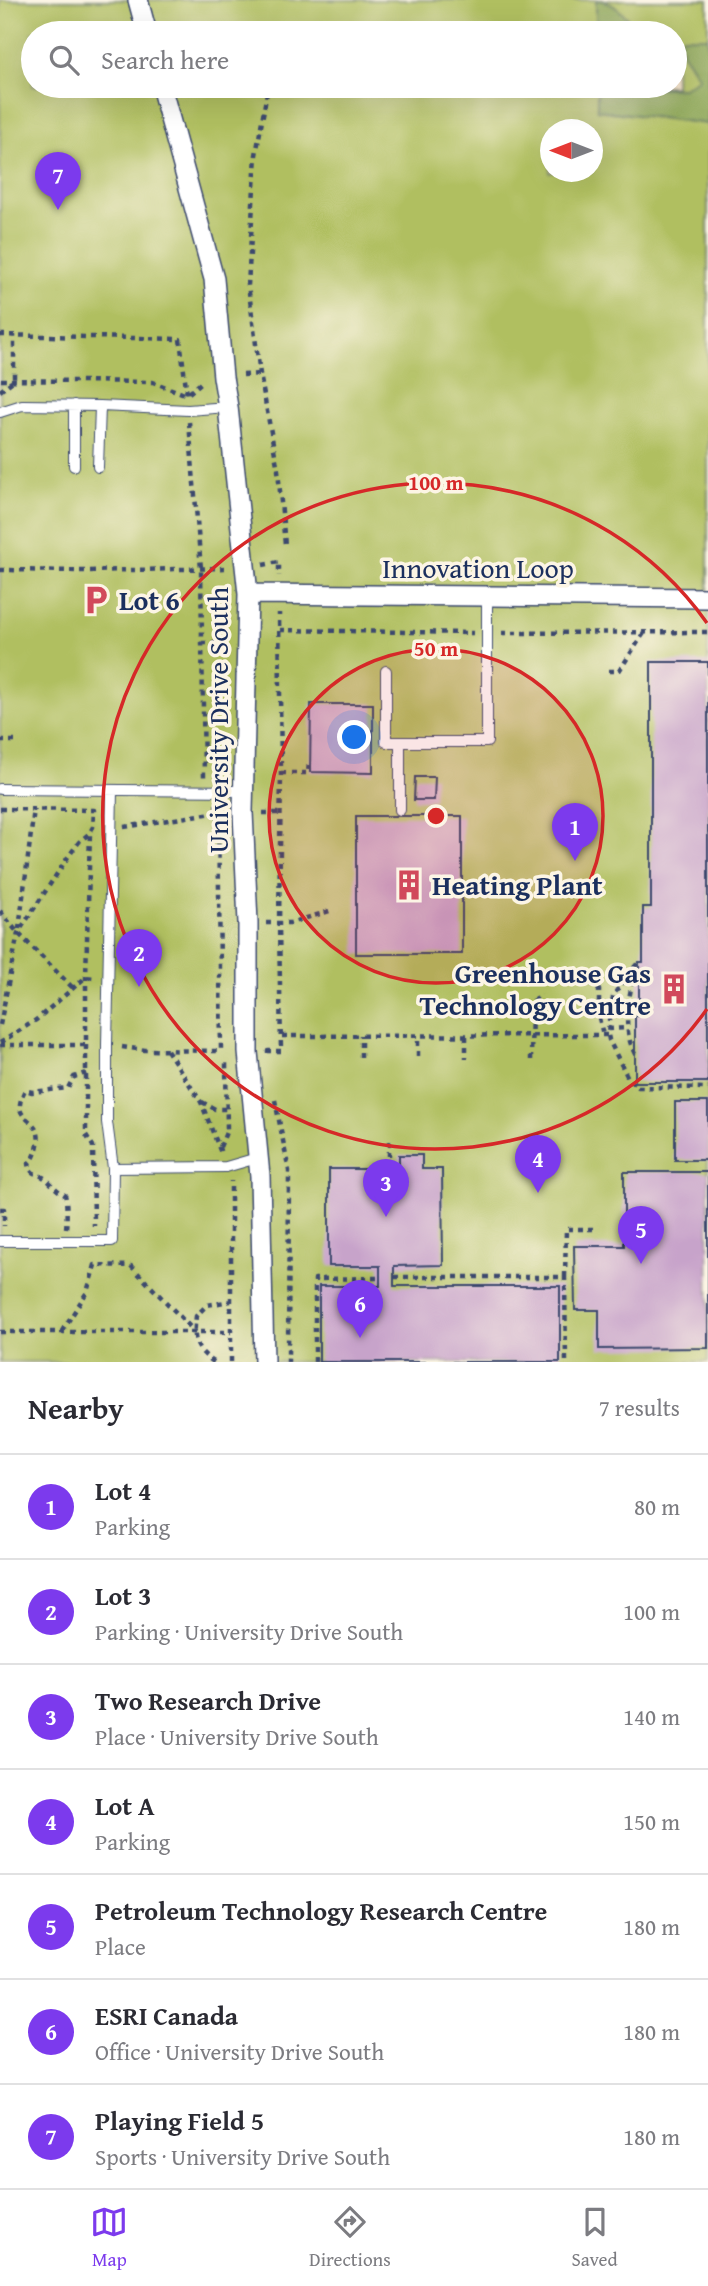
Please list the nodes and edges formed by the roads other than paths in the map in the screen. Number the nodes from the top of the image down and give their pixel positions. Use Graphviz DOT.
graph roads {
  1 [pos="138,0"];
  2 [pos="144,21"];
  3 [pos="164,98"];
  4 [pos="74,405"];
  5 [pos="100,405"];
  6 [pos="228,407"];
  7 [pos="0,412"];
  8 [pos="74,466"];
  9 [pos="98,467"];
  10 [pos="248,594"];
  11 [pos="487,596"];
  12 [pos="708,598"];
  13 [pos="386,671"];
  14 [pos="400,742"];
  15 [pos="0,789"];
  16 [pos="243,790"];
  17 [pos="112,791"];
  18 [pos="400,810"];
  19 [pos="257,1158"];
  20 [pos="113,1168"];
  21 [pos="0,1241"];
  22 [pos="264,1362"];
  1 -- 2 [label="street"];
  3 -- 6 [label="street, University Drive South"];
  4 -- 5 [label="lane"];
  4 -- 7 [label="lane"];
  4 -- 8 [label="lane"];
  5 -- 6 [label="lane"];
  5 -- 9 [label="lane"];
  6 -- 10 [label="street, University Drive South"];
  10 -- 11 [label="street, Innovation Loop"];
  10 -- 16 [label="street, University Drive South"];
  11 -- 12 [label="street, Innovation Loop"];
  11 -- 14 [label="lane"];
  13 -- 14 [label="lane"];
  14 -- 18 [label="lane"];
  15 -- 17 [label="lane"];
  16 -- 17 [label="lane"];
  16 -- 19 [label="street, University Drive South"];
  17 -- 20 [label="lane"];
  19 -- 20 [label="lane"];
  19 -- 22 [label="street, University Drive South"];
  20 -- 21 [label="lane"];
}
